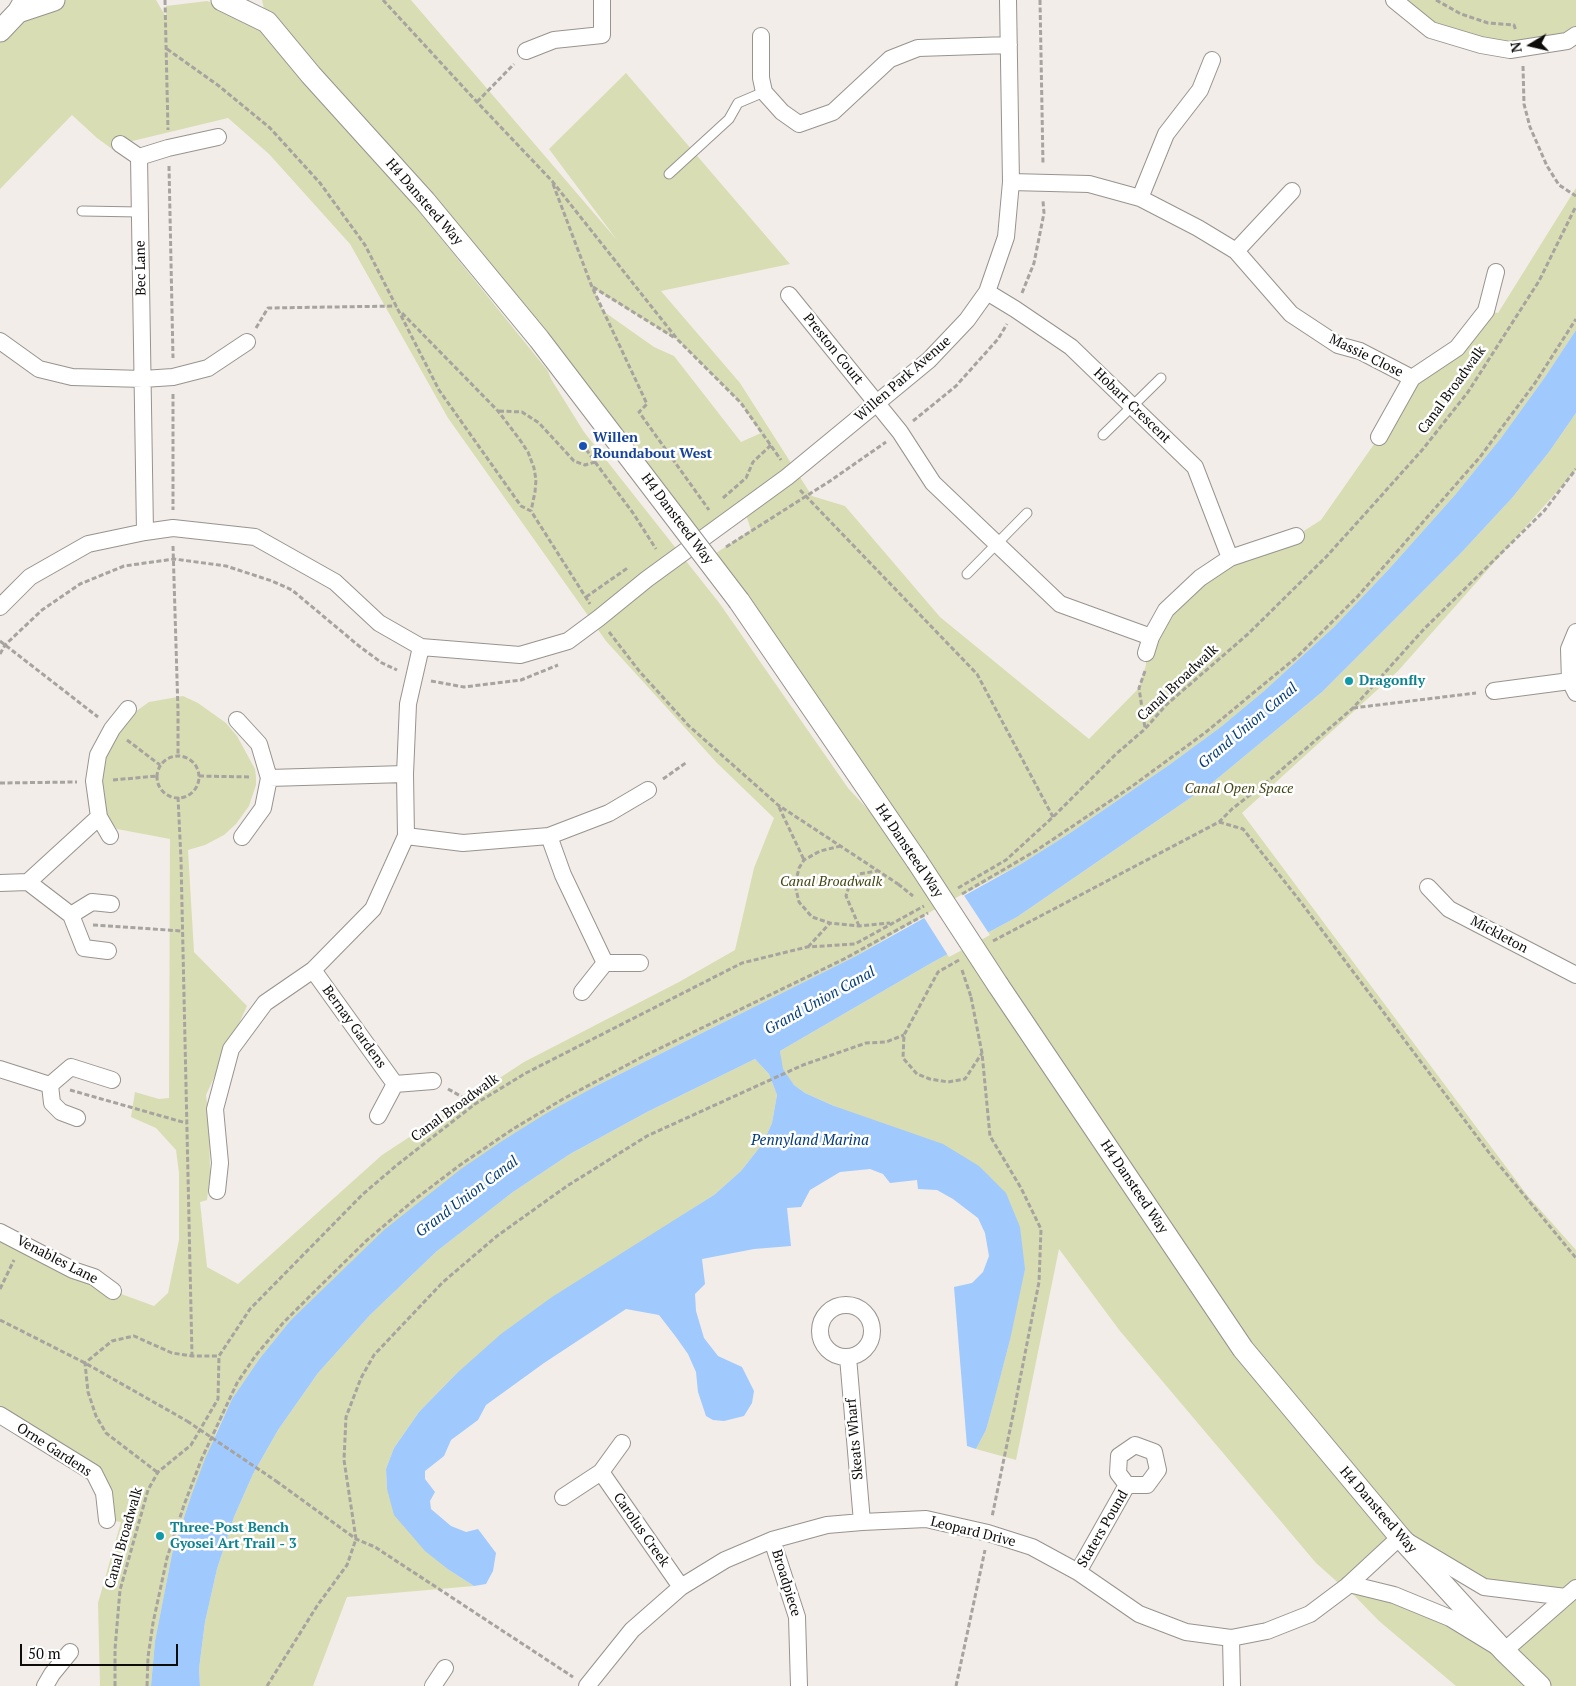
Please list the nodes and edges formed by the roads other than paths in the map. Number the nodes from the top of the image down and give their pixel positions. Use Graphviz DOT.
graph roads {
  1 [pos="54,0"];
  2 [pos="222,0"];
  3 [pos="262,0"];
  4 [pos="602,0"];
  5 [pos="1008,0"];
  6 [pos="1394,0"];
  7 [pos="21,6"];
  8 [pos="267,22"];
  9 [pos="0,31"];
  10 [pos="1576,35"];
  11 [pos="761,36"];
  12 [pos="1009,45"];
  13 [pos="526,51"];
  14 [pos="1212,60"];
  15 [pos="764,92"];
  16 [pos="218,137"];
  17 [pos="120,144"];
  18 [pos="139,157"];
  19 [pos="669,174"];
  20 [pos="1011,182"];
  21 [pos="1292,191"];
  22 [pos="1140,198"];
  23 [pos="82,211"];
  24 [pos="140,212"];
  25 [pos="1236,251"];
  26 [pos="1496,272"];
  27 [pos="987,292"];
  28 [pos="789,295"];
  29 [pos="0,341"];
  30 [pos="247,342"];
  31 [pos="1161,378"];
  32 [pos="1412,378"];
  33 [pos="143,379"];
  34 [pos="876,403"];
  35 [pos="1132,406"];
  36 [pos="1103,435"];
  37 [pos="1379,437"];
  38 [pos="1026,513"];
  39 [pos="145,532"];
  40 [pos="1296,536"];
  41 [pos="997,543"];
  42 [pos="1230,558"];
  43 [pos="967,574"];
  44 [pos="0,607"];
  45 [pos="1576,632"];
  46 [pos="1151,637"];
  47 [pos="421,647"];
  48 [pos="1146,653"];
  49 [pos="1573,687"];
  50 [pos="1494,691"];
  51 [pos="128,709"];
  52 [pos="236,720"];
  53 [pos="405,774"];
  54 [pos="269,778"];
  55 [pos="648,790"];
  56 [pos="99,817"];
  57 [pos="110,836"];
  58 [pos="406,836"];
  59 [pos="549,836"];
  60 [pos="242,837"];
  61 [pos="28,882"];
  62 [pos="0,883"];
  63 [pos="1428,887"];
  64 [pos="111,904"];
  65 [pos="73,919"];
  66 [pos="108,951"];
  67 [pos="605,963"];
  68 [pos="640,963"];
  69 [pos="313,970"];
  70 [pos="1576,975"];
  71 [pos="582,992"];
  72 [pos="0,1069"];
  73 [pos="112,1080"];
  74 [pos="433,1080"];
  75 [pos="395,1084"];
  76 [pos="50,1085"];
  77 [pos="378,1116"];
  78 [pos="77,1118"];
  79 [pos="217,1192"];
  80 [pos="0,1232"];
  81 [pos="113,1290"];
  82 [pos="848,1357"];
  83 [pos="0,1415"];
  84 [pos="622,1443"];
  85 [pos="601,1472"];
  86 [pos="1128,1485"];
  87 [pos="563,1497"];
  88 [pos="107,1520"];
  89 [pos="862,1522"];
  90 [pos="1400,1537"];
  91 [pos="772,1540"];
  92 [pos="1078,1572"];
  93 [pos="1349,1584"];
  94 [pos="681,1587"];
  95 [pos="1571,1593"];
  96 [pos="1231,1638"];
  97 [pos="1504,1650"];
  98 [pos="70,1652"];
  99 [pos="445,1668"];
  100 [pos="582,1683"];
  101 [pos="45,1686"];
  102 [pos="433,1686"];
  103 [pos="799,1686"];
  104 [pos="1232,1686"];
  105 [pos="1540,1686"];
  1 -- 7 [label="street"];
  2 -- 8 [label="street, H4 Dansteed Way"];
  3 -- 8 [label="street, H4 Dansteed Way"];
  4 -- 13 [label="street"];
  5 -- 12 [label="street, Willen Park Avenue"];
  6 -- 10 [label="street"];
  7 -- 9 [label="street"];
  8 -- 90 [label="street, H4 Dansteed Way, bridge"];
  11 -- 15 [label="street"];
  12 -- 15 [label="street"];
  12 -- 20 [label="street, Willen Park Avenue"];
  14 -- 22 [label="street"];
  15 -- 19 [label="lane"];
  16 -- 18 [label="street"];
  17 -- 18 [label="street"];
  18 -- 24 [label="street, Bec Lane"];
  20 -- 22 [label="street, Massie Close"];
  20 -- 27 [label="street, Willen Park Avenue"];
  21 -- 25 [label="street"];
  22 -- 25 [label="street, Massie Close"];
  23 -- 24 [label="lane"];
  24 -- 33 [label="street, Bec Lane"];
  25 -- 32 [label="street, Massie Close"];
  26 -- 32 [label="street, Massie Close"];
  27 -- 34 [label="street, Willen Park Avenue"];
  27 -- 35 [label="street, Hobart Crescent"];
  28 -- 34 [label="street, Preston Court"];
  29 -- 33 [label="street"];
  30 -- 33 [label="street"];
  31 -- 35 [label="lane"];
  32 -- 37 [label="street, Massie Close"];
  33 -- 39 [label="street, Bec Lane"];
  34 -- 41 [label="street"];
  34 -- 47 [label="street, Willen Park Avenue"];
  35 -- 36 [label="lane"];
  35 -- 42 [label="street, Hobart Crescent"];
  38 -- 41 [label="lane"];
  39 -- 44 [label="street"];
  39 -- 47 [label="street"];
  40 -- 42 [label="street"];
  41 -- 43 [label="lane"];
  41 -- 46 [label="street"];
  42 -- 46 [label="street"];
  45 -- 49 [label="street"];
  46 -- 48 [label="street"];
  47 -- 53 [label="street"];
  49 -- 50 [label="street"];
  51 -- 56 [label="street"];
  52 -- 54 [label="street"];
  53 -- 54 [label="street"];
  53 -- 58 [label="street"];
  54 -- 60 [label="street"];
  55 -- 59 [label="street"];
  56 -- 57 [label="street"];
  56 -- 61 [label="street"];
  58 -- 59 [label="street"];
  58 -- 69 [label="street"];
  59 -- 67 [label="street"];
  61 -- 62 [label="street"];
  61 -- 65 [label="street"];
  63 -- 70 [label="street, Mickleton"];
  64 -- 65 [label="street"];
  65 -- 66 [label="street"];
  67 -- 68 [label="street"];
  67 -- 71 [label="street"];
  69 -- 75 [label="street, Bernay Gardens"];
  69 -- 79 [label="street"];
  72 -- 76 [label="street"];
  73 -- 76 [label="street"];
  74 -- 75 [label="street"];
  75 -- 77 [label="street"];
  76 -- 78 [label="street"];
  80 -- 81 [label="street, Venables Lane"];
  82 -- 89 [label="street, Skeats Wharf"];
  83 -- 88 [label="street, Orne Gardens"];
  84 -- 85 [label="street"];
  85 -- 87 [label="street"];
  85 -- 94 [label="street, Carolus Creek"];
  86 -- 92 [label="street, Staters Pound"];
  89 -- 91 [label="street, Leopard Drive"];
  89 -- 92 [label="street, Leopard Drive"];
  90 -- 93 [label="street, Leopard Drive"];
  90 -- 95 [label="street"];
  90 -- 97 [label="street, H4 Dansteed Way"];
  91 -- 94 [label="street, Leopard Drive"];
  91 -- 103 [label="street, Broadpiece"];
  92 -- 96 [label="street, Leopard Drive"];
  93 -- 96 [label="street, Leopard Drive"];
  93 -- 97 [label="street"];
  94 -- 100 [label="street, Leopard Drive"];
  95 -- 97 [label="street"];
  96 -- 104 [label="street"];
  97 -- 105 [label="street, H4 Dansteed Way"];
  98 -- 101 [label="street"];
  99 -- 102 [label="street"];
}
